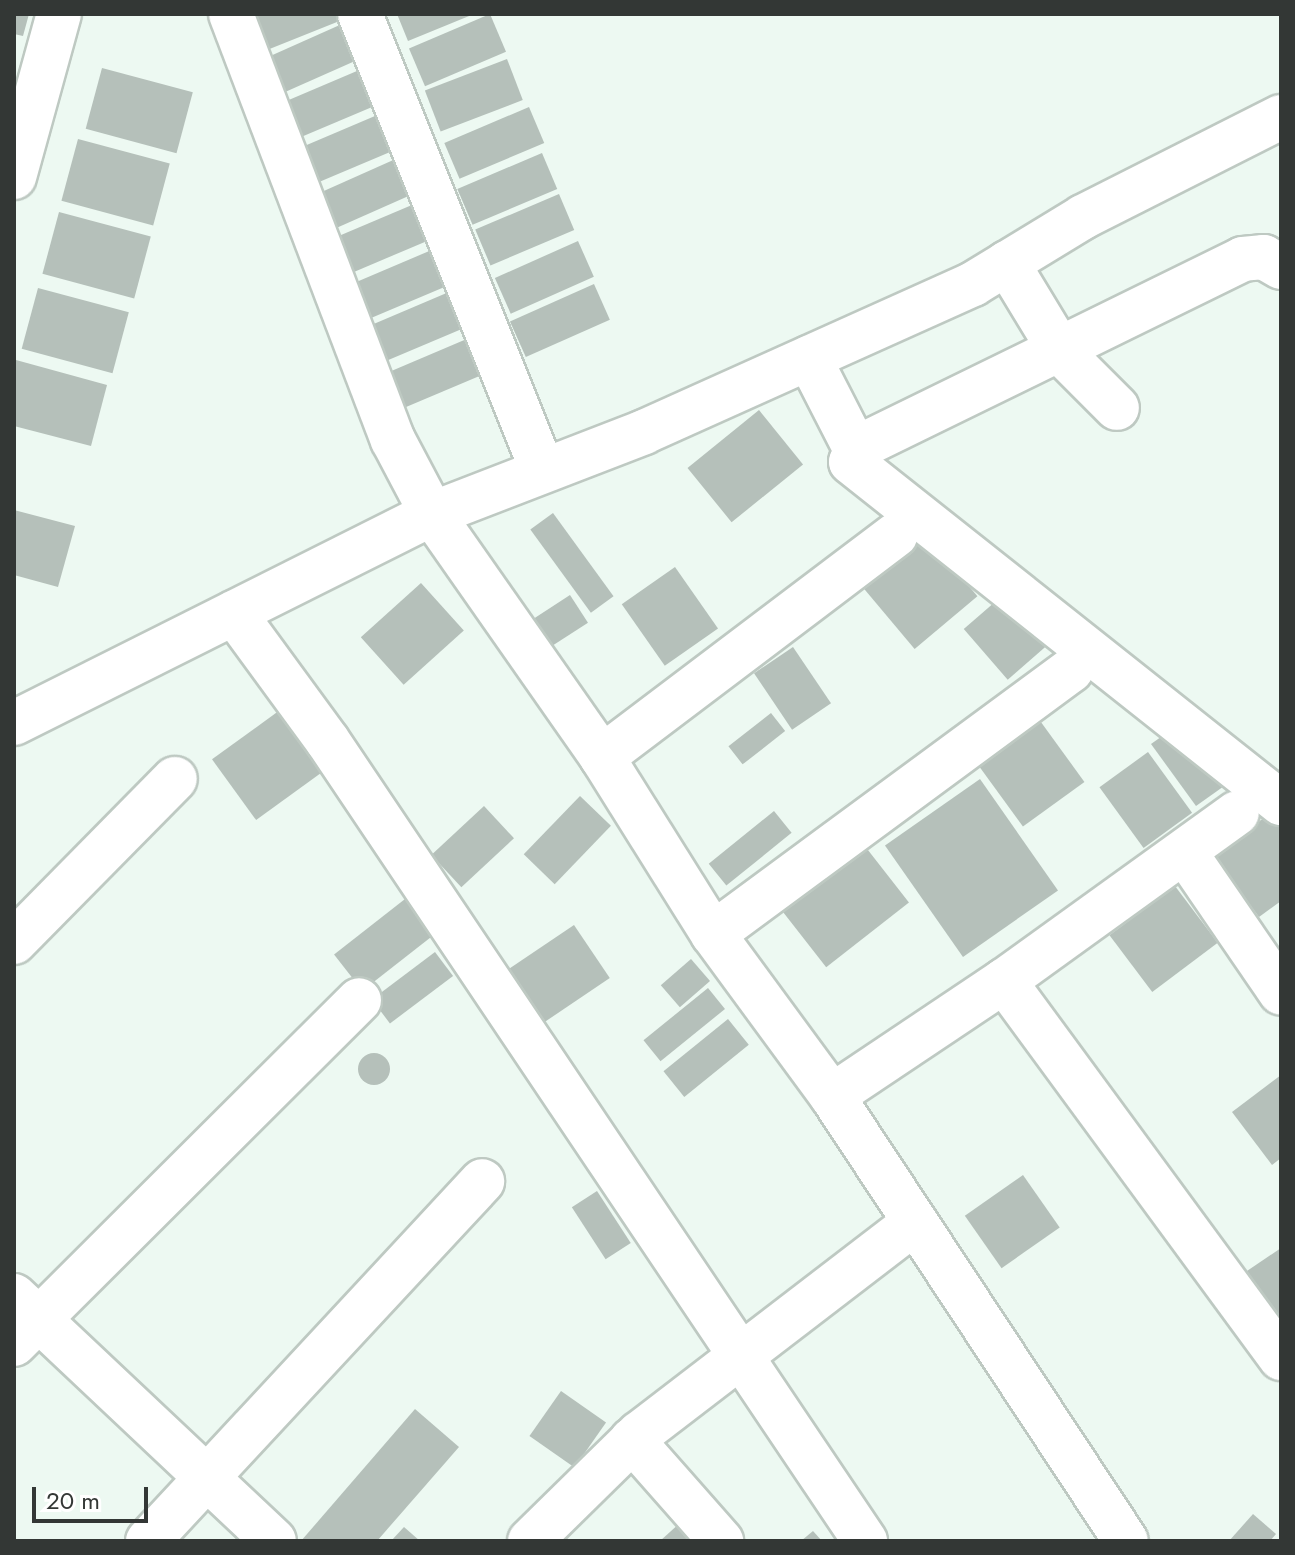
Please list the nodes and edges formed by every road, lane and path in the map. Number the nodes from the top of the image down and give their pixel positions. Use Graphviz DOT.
graph roads {
  1 [pos="59,14"];
  2 [pos="231,14"];
  3 [pos="360,14"];
  4 [pos="1281,117"];
  5 [pos="14,177"];
  6 [pos="1007,263"];
  7 [pos="1281,267"];
  8 [pos="1061,352"];
  9 [pos="809,358"];
  10 [pos="1117,408"];
  11 [pos="856,450"];
  12 [pos="542,470"];
  13 [pos="432,514"];
  14 [pos="896,535"];
  15 [pos="234,613"];
  16 [pos="1071,670"];
  17 [pos="14,723"];
  18 [pos="602,757"];
  19 [pos="175,779"];
  20 [pos="1281,803"];
  21 [pos="1237,813"];
  22 [pos="1186,854"];
  23 [pos="713,934"];
  24 [pos="14,942"];
  25 [pos="1004,981"];
  26 [pos="1281,993"];
  27 [pos="359,1000"];
  28 [pos="832,1096"];
  29 [pos="482,1181"];
  30 [pos="915,1222"];
  31 [pos="22,1319"];
  32 [pos="737,1357"];
  33 [pos="1281,1358"];
  34 [pos="632,1440"];
  35 [pos="207,1477"];
  36 [pos="148,1541"];
  37 [pos="274,1541"];
  38 [pos="530,1541"];
  39 [pos="721,1541"];
  40 [pos="865,1541"];
  41 [pos="1126,1541"];
  1 -- 5 [label="street"];
  2 -- 13 [label="street"];
  3 -- 12 [label="street"];
  4 -- 6 [label="street"];
  6 -- 8 [label="street"];
  6 -- 9 [label="street"];
  7 -- 8 [label="street"];
  8 -- 10 [label="street"];
  8 -- 11 [label="street"];
  9 -- 11 [label="street"];
  9 -- 12 [label="street"];
  11 -- 20 [label="street"];
  12 -- 13 [label="street"];
  13 -- 15 [label="street"];
  13 -- 18 [label="street"];
  14 -- 18 [label="street"];
  15 -- 17 [label="street"];
  15 -- 32 [label="street"];
  16 -- 23 [label="street"];
  18 -- 23 [label="street"];
  19 -- 24 [label="street"];
  21 -- 22 [label="street"];
  22 -- 25 [label="street"];
  22 -- 26 [label="street"];
  23 -- 28 [label="street"];
  25 -- 28 [label="street"];
  25 -- 33 [label="street"];
  27 -- 31 [label="street"];
  28 -- 30 [label="street"];
  29 -- 35 [label="street"];
  30 -- 32 [label="street"];
  30 -- 41 [label="street"];
  31 -- 35 [label="street"];
  32 -- 34 [label="street"];
  32 -- 40 [label="street"];
  34 -- 38 [label="street"];
  34 -- 39 [label="street"];
  35 -- 36 [label="street"];
  35 -- 37 [label="street"];
}
